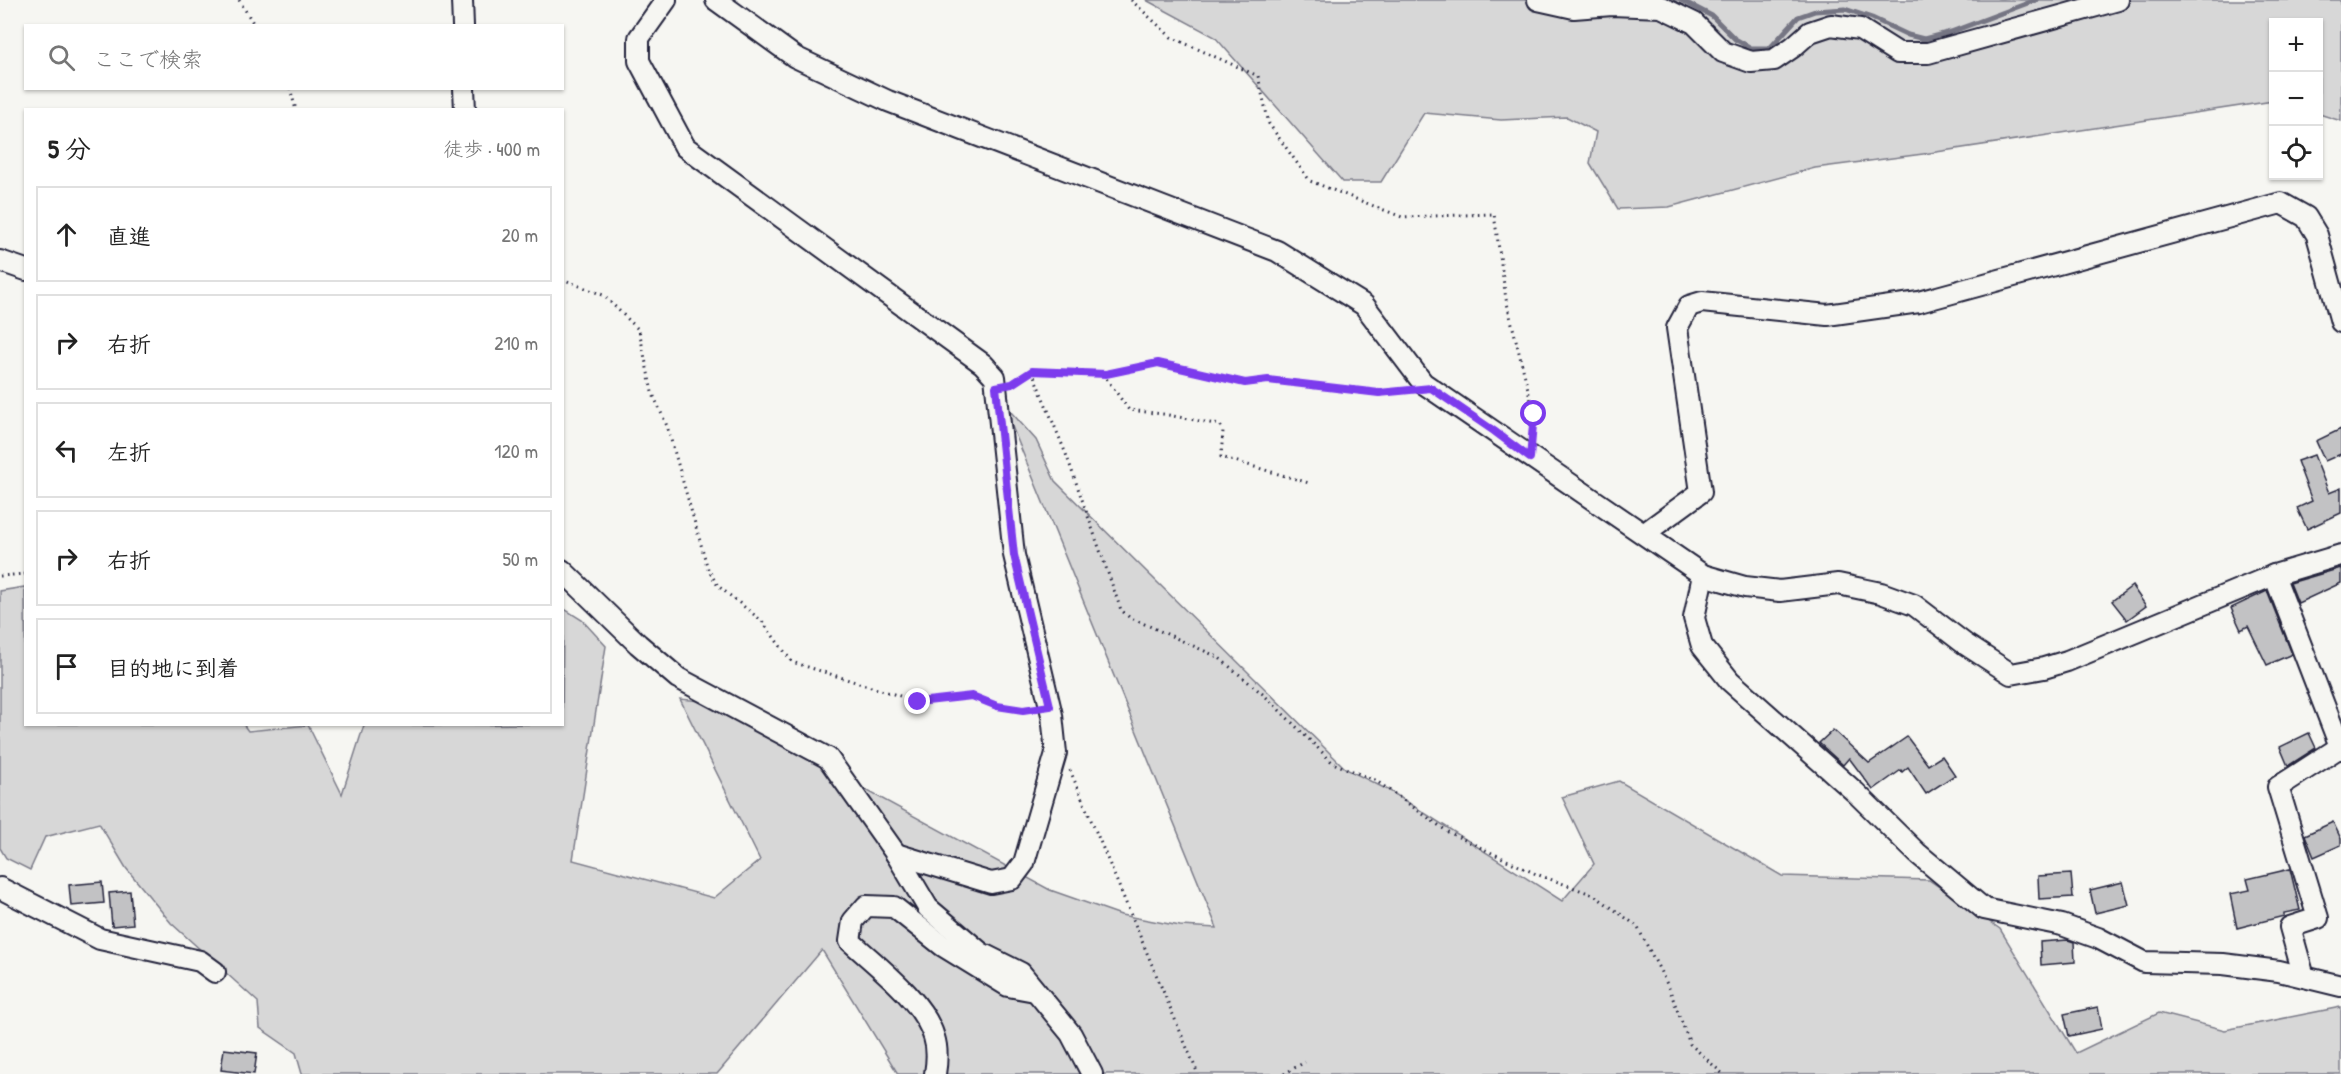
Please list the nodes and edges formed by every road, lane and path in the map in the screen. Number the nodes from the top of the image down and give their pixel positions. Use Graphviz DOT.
graph roads {
  1 [pos="239,0"];
  2 [pos="462,0"];
  3 [pos="666,0"];
  4 [pos="716,0"];
  5 [pos="1131,0"];
  6 [pos="1538,0"];
  7 [pos="2118,0"];
  8 [pos="254,24"];
  9 [pos="463,24"];
  10 [pos="291,90"];
  11 [pos="464,90"];
  12 [pos="295,108"];
  13 [pos="465,108"];
  14 [pos="0,261"];
  15 [pos="24,269"];
  16 [pos="564,280"];
  17 [pos="2341,322"];
  18 [pos="1032,371"];
  19 [pos="1103,374"];
  20 [pos="996,387"];
  21 [pos="1431,388"];
  22 [pos="1530,458"];
  23 [pos="1309,483"];
  24 [pos="1644,533"];
  25 [pos="2341,555"];
  26 [pos="564,572"];
  27 [pos="24,574"];
  28 [pos="1703,575"];
  29 [pos="2274,575"];
  30 [pos="0,576"];
  31 [pos="1050,706"];
  32 [pos="2341,748"];
  33 [pos="1056,753"];
  34 [pos="896,854"];
  35 [pos="0,888"];
  36 [pos="215,972"];
  37 [pos="2304,977"];
  38 [pos="2341,986"];
  39 [pos="1035,991"];
  40 [pos="1305,1062"];
  41 [pos="934,1074"];
  42 [pos="1092,1074"];
  43 [pos="1198,1074"];
  44 [pos="1284,1074"];
  45 [pos="1723,1074"];
  1 -- 8 [label="path"];
  2 -- 9 [label="street"];
  3 -- 20 [label="street"];
  4 -- 21 [label="street"];
  5 -- 22 [label="path"];
  6 -- 7 [label="street"];
  10 -- 12 [label="path"];
  11 -- 13 [label="street"];
  14 -- 15 [label="street"];
  16 -- 31 [label="path"];
  17 -- 24 [label="street"];
  18 -- 19 [label="path"];
  18 -- 20 [label="path"];
  18 -- 45 [label="path"];
  19 -- 21 [label="path"];
  19 -- 23 [label="path"];
  20 -- 31 [label="street"];
  21 -- 22 [label="street"];
  22 -- 24 [label="street"];
  24 -- 28 [label="street"];
  25 -- 29 [label="street"];
  26 -- 34 [label="street"];
  27 -- 30 [label="path"];
  28 -- 29 [label="street"];
  28 -- 37 [label="street"];
  29 -- 32 [label="street"];
  31 -- 33 [label="street"];
  32 -- 37 [label="street"];
  33 -- 34 [label="street"];
  33 -- 43 [label="path"];
  34 -- 39 [label="street"];
  35 -- 36 [label="street"];
  37 -- 38 [label="street"];
  39 -- 41 [label="street"];
  39 -- 42 [label="street"];
  40 -- 44 [label="path"];
}
